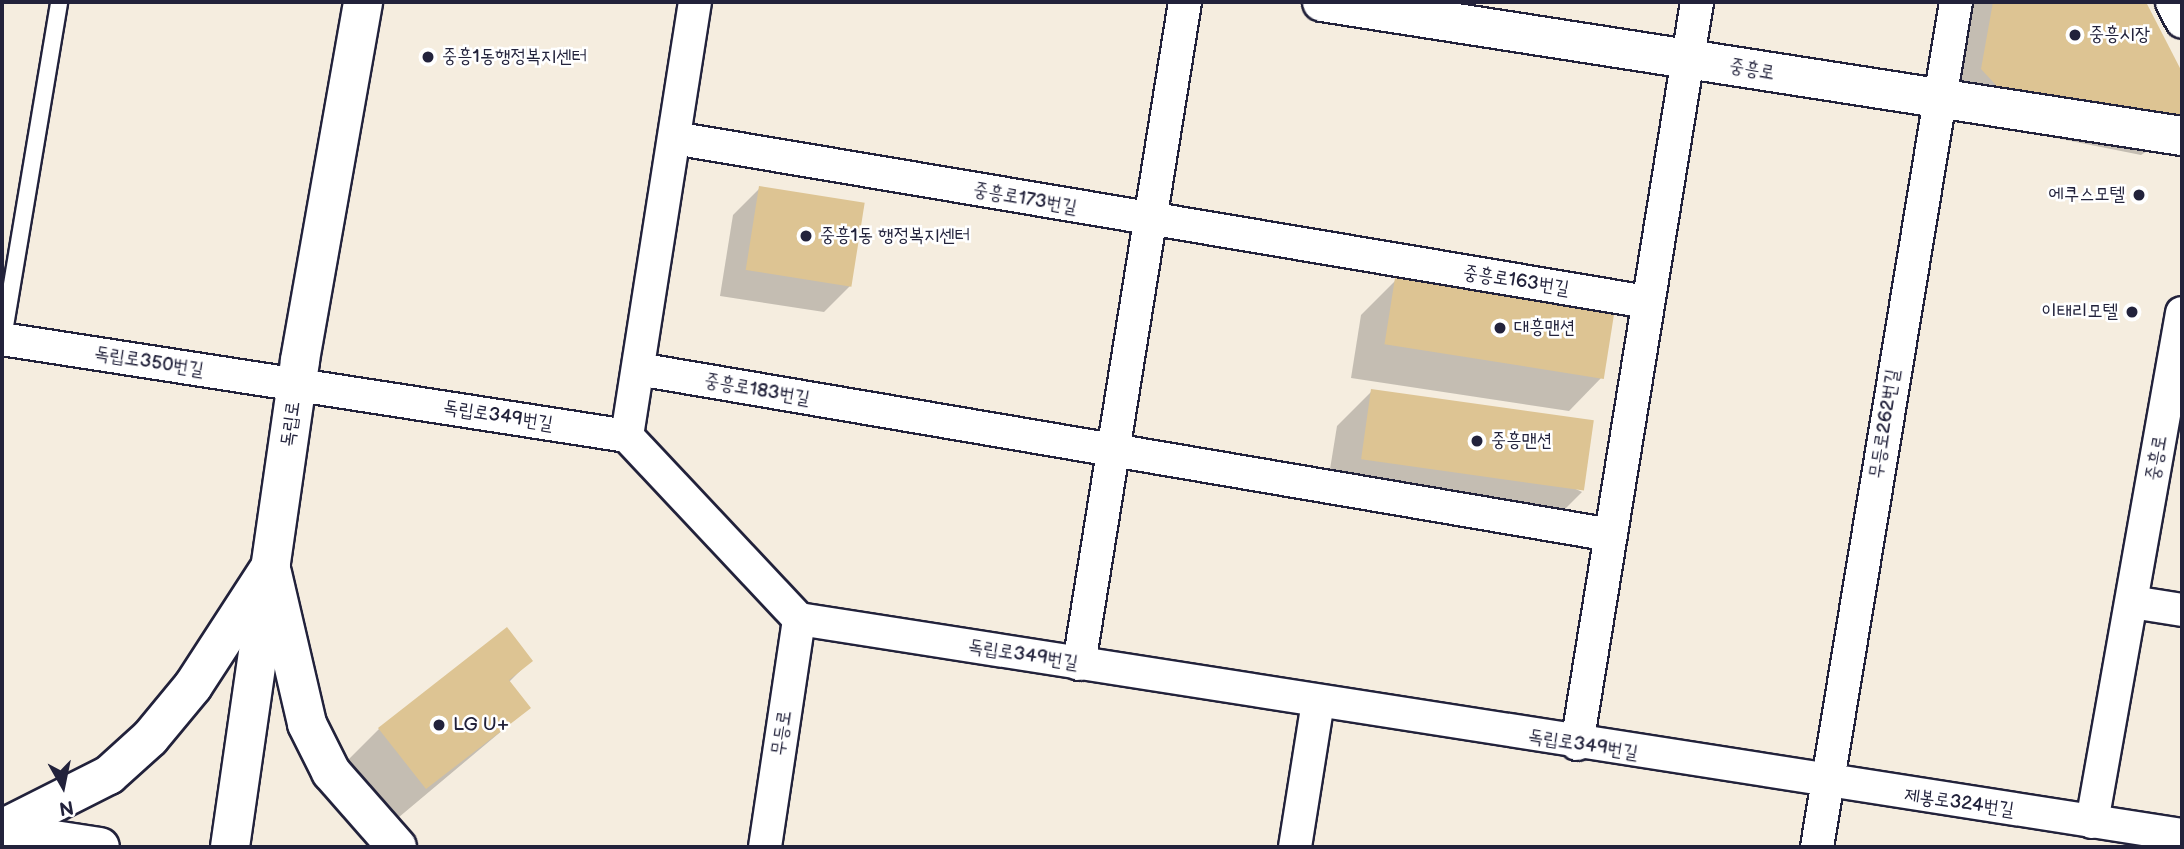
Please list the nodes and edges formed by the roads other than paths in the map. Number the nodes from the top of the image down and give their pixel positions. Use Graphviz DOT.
graph roads {
  1 [pos="59,2"];
  2 [pos="363,2"];
  3 [pos="695,2"];
  4 [pos="1185,2"];
  5 [pos="1322,2"];
  6 [pos="1697,2"];
  7 [pos="1956,2"];
  8 [pos="2172,2"];
  9 [pos="2182,22"];
  10 [pos="1688,59"];
  11 [pos="1939,102"];
  12 [pos="2182,136"];
  13 [pos="674,138"];
  14 [pos="1150,221"];
  15 [pos="1385,259"];
  16 [pos="1647,302"];
  17 [pos="2182,313"];
  18 [pos="3,341"];
  19 [pos="638,369"];
  20 [pos="297,384"];
  21 [pos="627,436"];
  22 [pos="1113,450"];
  23 [pos="1611,535"];
  24 [pos="271,566"];
  25 [pos="2132,603"];
  26 [pos="2182,610"];
  27 [pos="799,619"];
  28 [pos="1079,664"];
  29 [pos="1318,702"];
  30 [pos="1577,744"];
  31 [pos="1825,784"];
  32 [pos="2092,822"];
  33 [pos="2,832"];
  34 [pos="2182,835"];
  35 [pos="17,847"];
  36 [pos="100,847"];
  37 [pos="230,847"];
  38 [pos="397,847"];
  39 [pos="765,847"];
  40 [pos="1295,847"];
  41 [pos="1817,847"];
  1 -- 18 [label="lane"];
  2 -- 20 [label="street, 독립로"];
  3 -- 13 [label="street"];
  4 -- 14 [label="street"];
  5 -- 10 [label="street, 중흥로"];
  6 -- 10 [label="street"];
  7 -- 11 [label="street, 무등로262번길"];
  8 -- 9 [label="street"];
  10 -- 11 [label="street, 중흥로"];
  10 -- 16 [label="street"];
  11 -- 12 [label="street, 중흥로"];
  11 -- 31 [label="street, 무등로262번길"];
  13 -- 14 [label="street, 중흥로173번길"];
  13 -- 19 [label="street"];
  14 -- 15 [label="street, 중흥로173번길"];
  14 -- 22 [label="street"];
  15 -- 16 [label="street, 중흥로163번길"];
  16 -- 23 [label="street"];
  17 -- 25 [label="street, 중흥로"];
  18 -- 20 [label="street, 독립로350번길"];
  19 -- 21 [label="street"];
  19 -- 22 [label="street, 중흥로183번길"];
  20 -- 21 [label="street, 독립로349번길"];
  20 -- 24 [label="street, 독립로"];
  21 -- 27 [label="street"];
  22 -- 23 [label="street"];
  22 -- 28 [label="street"];
  23 -- 30 [label="street"];
  24 -- 33 [label="street"];
  24 -- 37 [label="street, 독립로"];
  24 -- 38 [label="street"];
  25 -- 26 [label="street"];
  25 -- 32 [label="street"];
  27 -- 28 [label="street, 독립로349번길"];
  27 -- 39 [label="street, 무등로"];
  28 -- 29 [label="street, 독립로349번길"];
  29 -- 30 [label="street, 독립로349번길"];
  29 -- 40 [label="street"];
  30 -- 31 [label="street, 독립로349번길"];
  31 -- 32 [label="street, 제봉로324번길"];
  31 -- 41 [label="street, 무등로262번길"];
  32 -- 34 [label="street, 제봉로324번길"];
  33 -- 35 [label="street"];
  33 -- 36 [label="street"];
}
